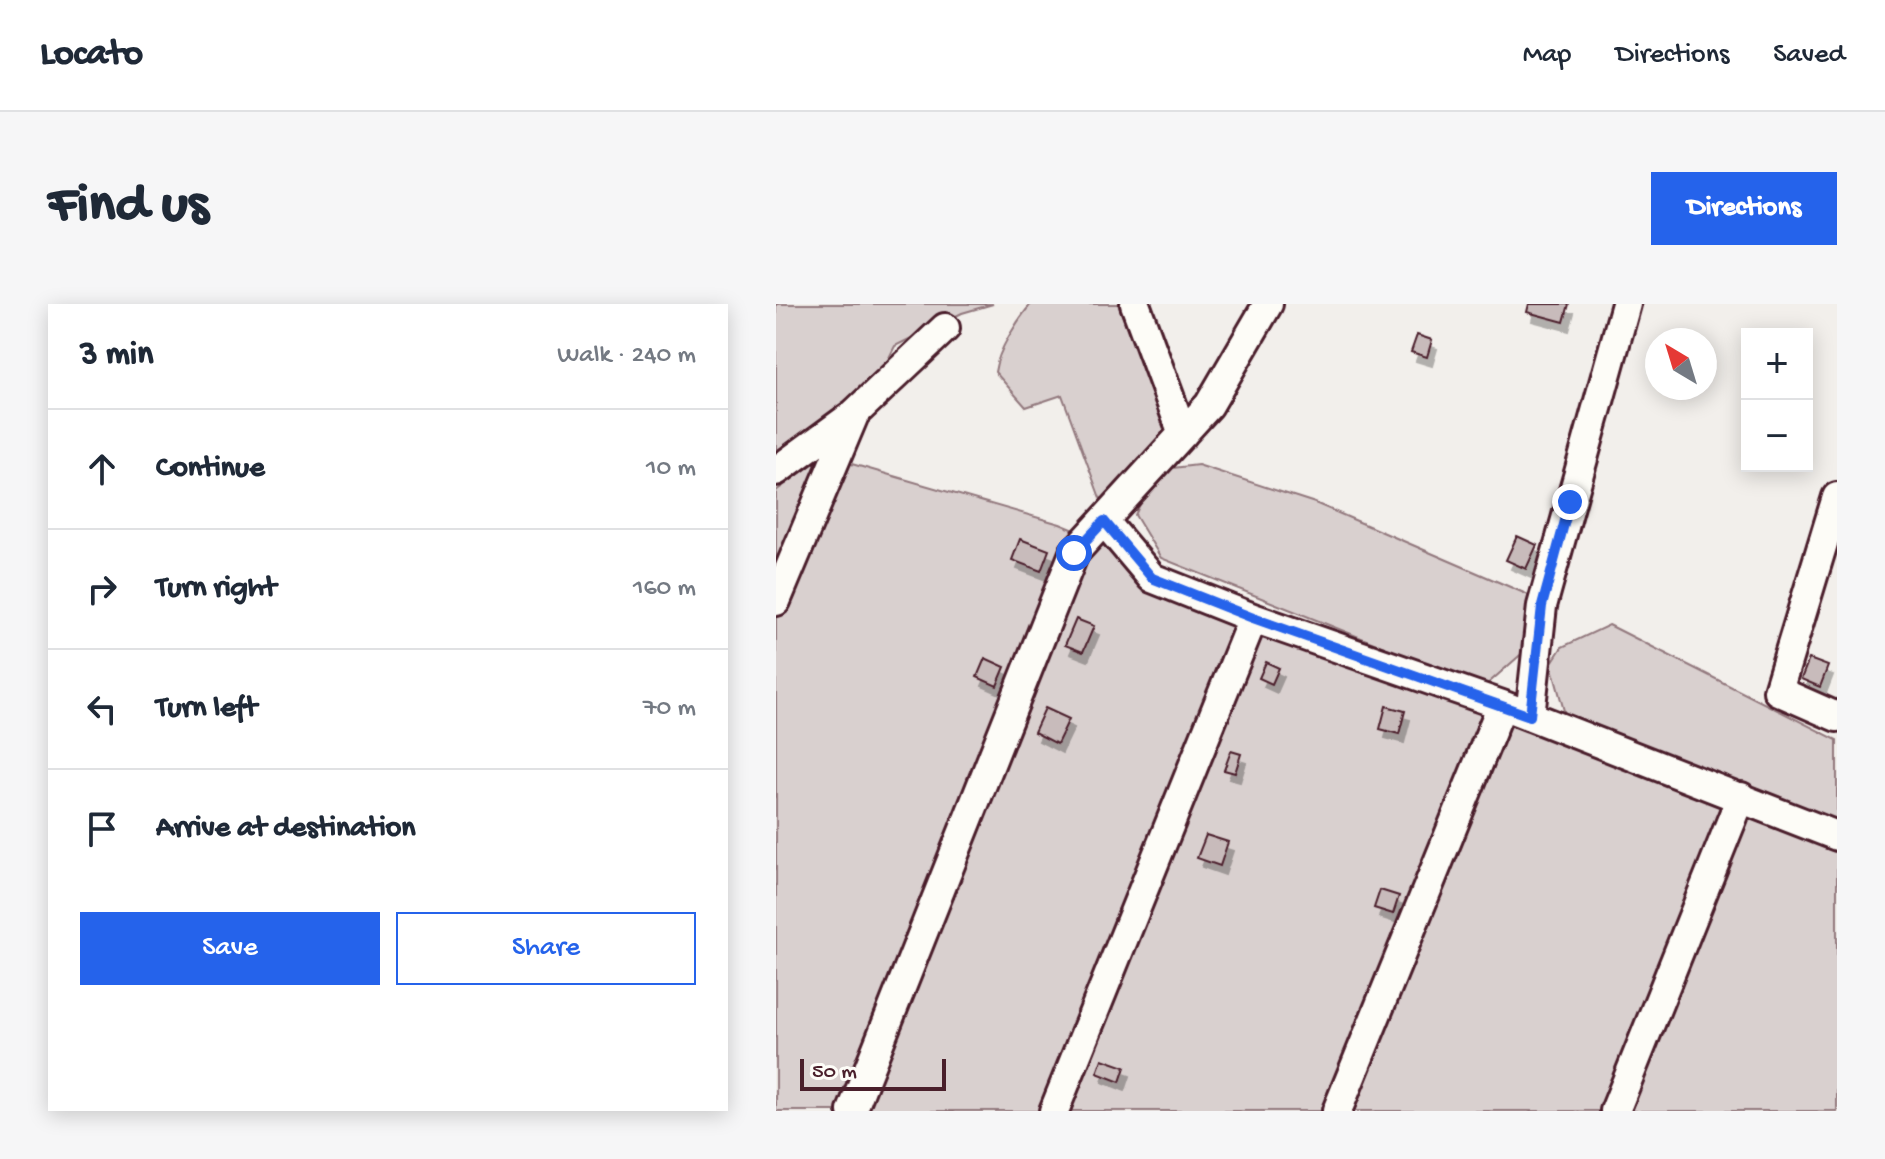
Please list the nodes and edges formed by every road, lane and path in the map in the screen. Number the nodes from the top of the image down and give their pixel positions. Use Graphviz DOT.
graph roads {
  1 [pos="1135,304"];
  2 [pos="1268,304"];
  3 [pos="1626,304"];
  4 [pos="945,328"];
  5 [pos="854,414"];
  6 [pos="1183,434"];
  7 [pos="776,471"];
  8 [pos="1837,497"];
  9 [pos="1104,521"];
  10 [pos="776,601"];
  11 [pos="1253,618"];
  12 [pos="1502,705"];
  13 [pos="1530,716"];
  14 [pos="1837,717"];
  15 [pos="1741,797"];
  16 [pos="1837,836"];
  17 [pos="852,1111"];
  18 [pos="1054,1111"];
  19 [pos="1337,1111"];
  20 [pos="1615,1111"];
  1 -- 6 [label="street"];
  2 -- 6 [label="street"];
  3 -- 13 [label="street"];
  4 -- 5 [label="street"];
  5 -- 7 [label="street"];
  5 -- 10 [label="street"];
  6 -- 9 [label="street"];
  8 -- 14 [label="street"];
  9 -- 11 [label="street"];
  9 -- 17 [label="street"];
  11 -- 12 [label="street"];
  11 -- 18 [label="street"];
  12 -- 13 [label="street"];
  12 -- 19 [label="street"];
  13 -- 15 [label="street"];
  15 -- 16 [label="street"];
  15 -- 20 [label="street"];
}
